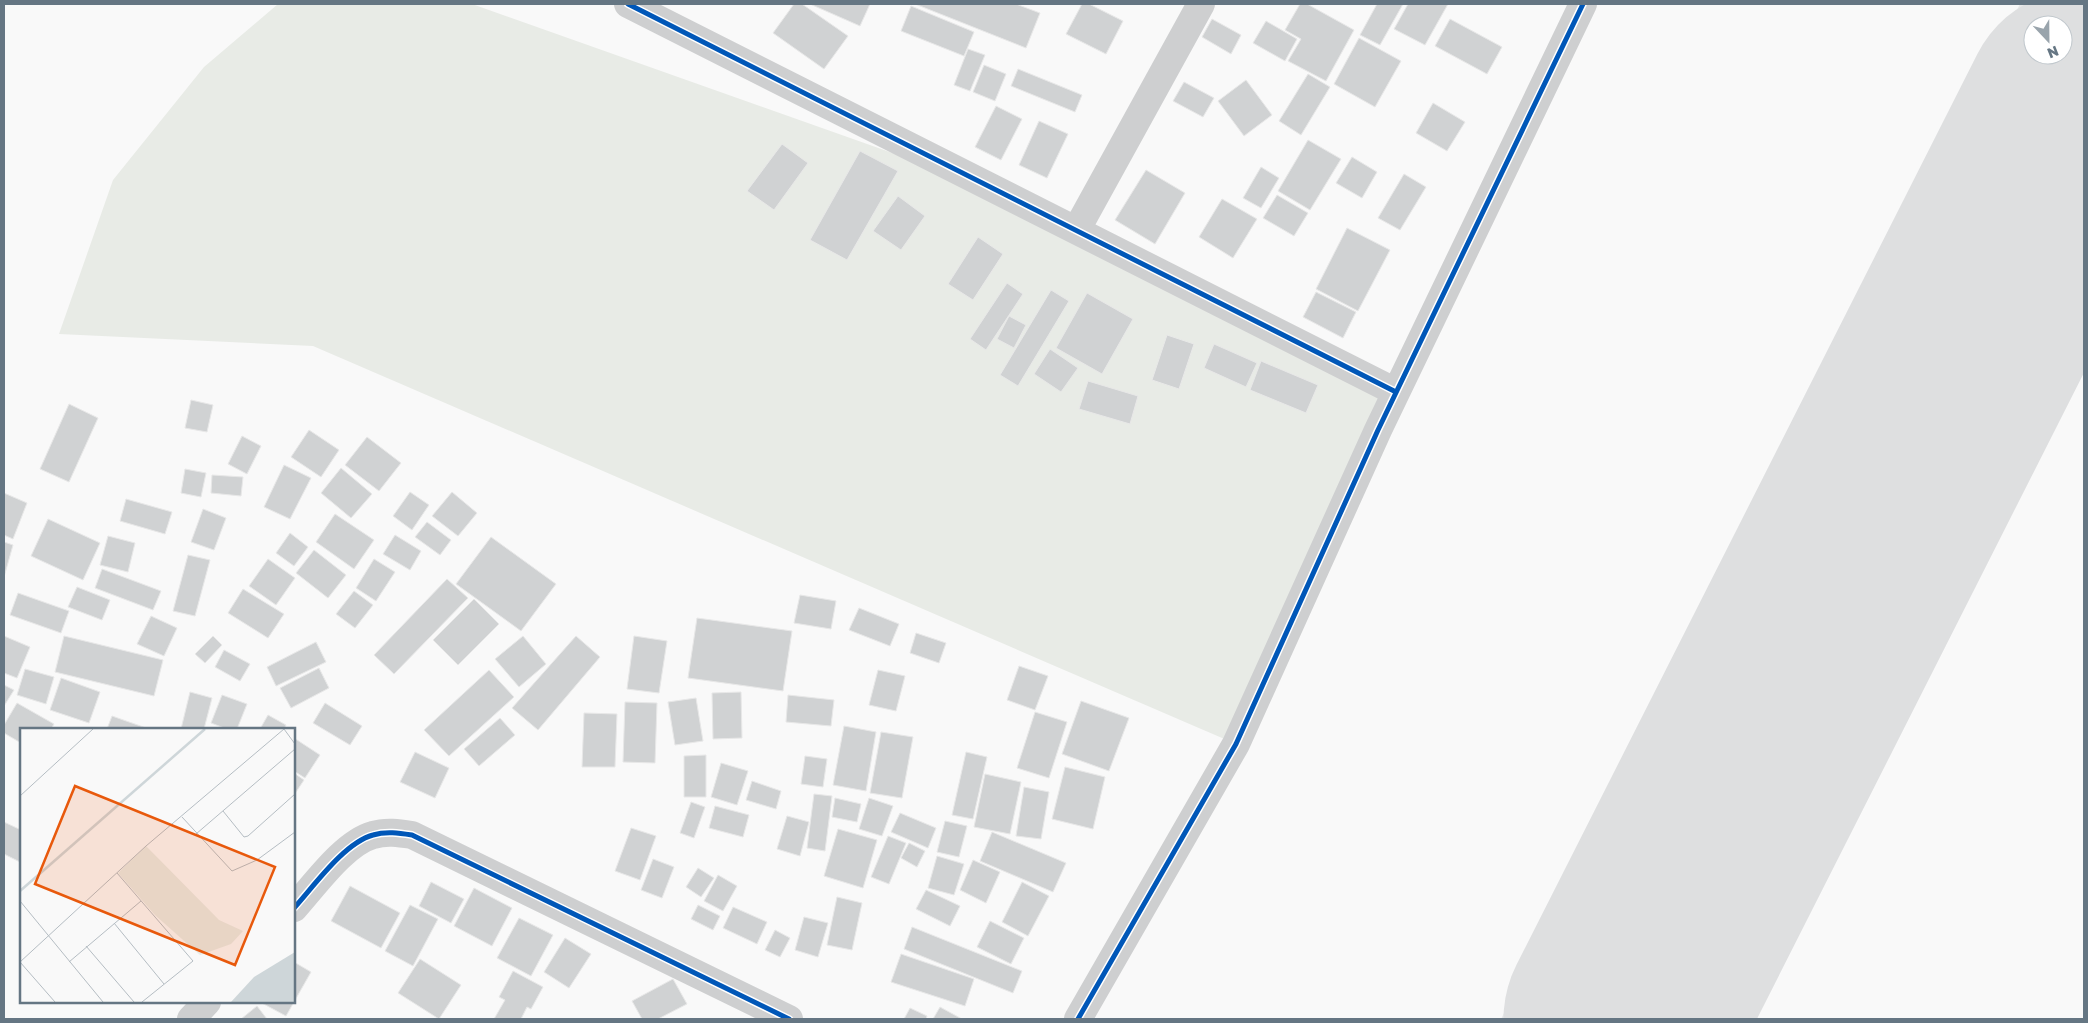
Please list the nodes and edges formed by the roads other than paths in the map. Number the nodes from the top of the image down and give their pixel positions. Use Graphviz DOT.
graph roads {
  1 [pos="628,4"];
  2 [pos="1201,4"];
  3 [pos="1583,4"];
  4 [pos="1077,229"];
  5 [pos="1396,392"];
  6 [pos="295,907"];
  7 [pos="206,1003"];
  8 [pos="191,1019"];
  9 [pos="789,1019"];
  10 [pos="1078,1019"];
  1 -- 4 [label="street"];
  2 -- 4 [label="street"];
  3 -- 5 [label="street"];
  4 -- 5 [label="street"];
  5 -- 10 [label="street"];
  6 -- 9 [label="street"];
  7 -- 8 [label="street"];
}
